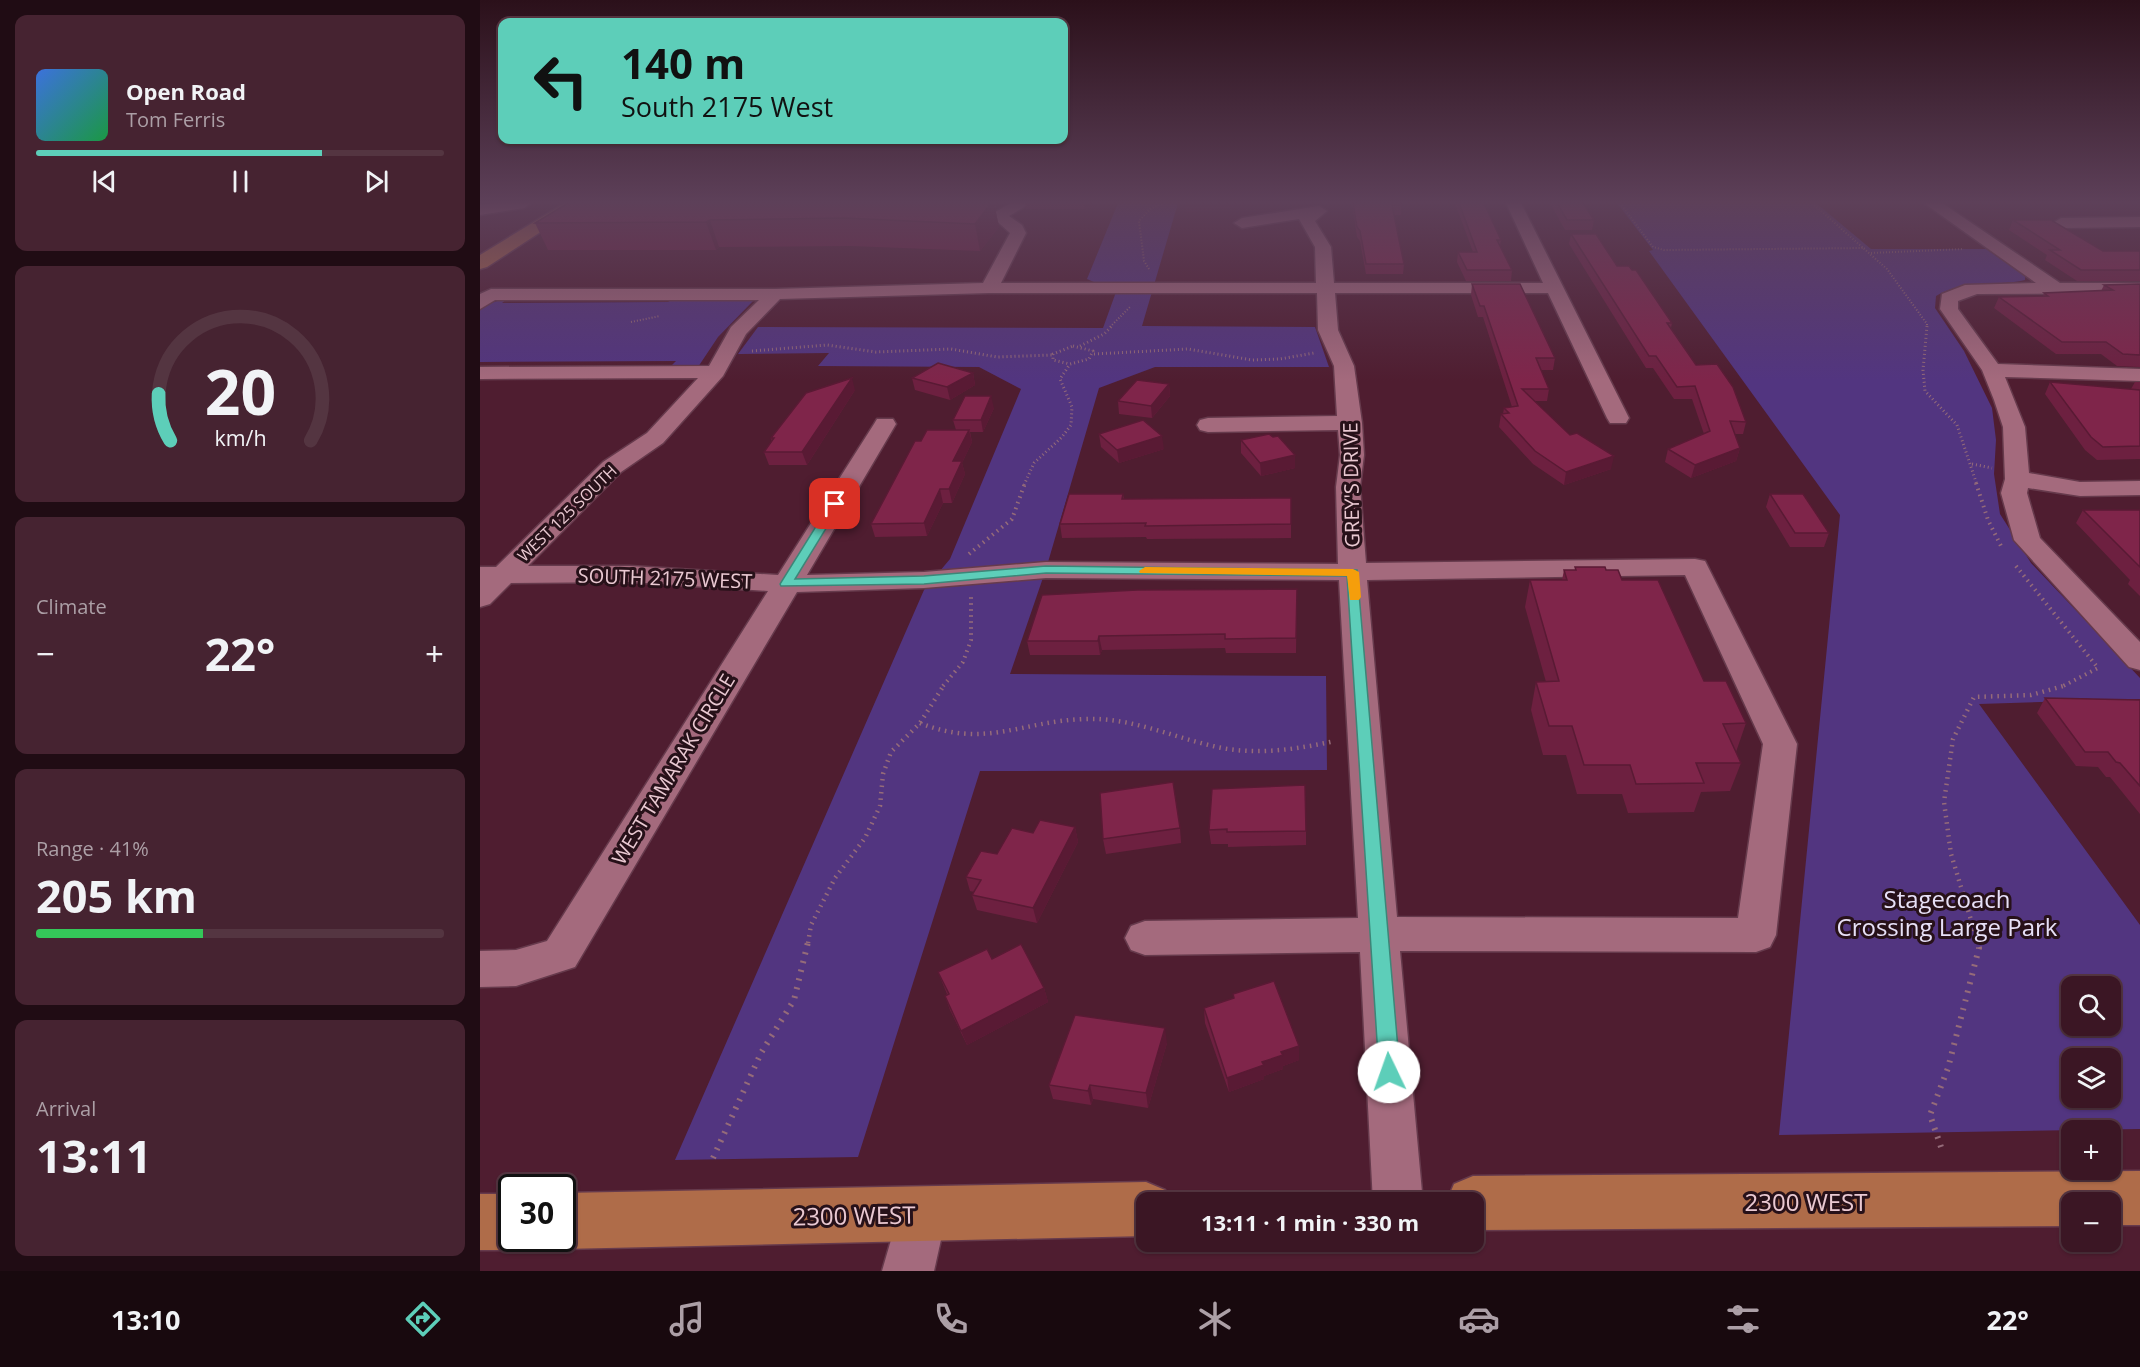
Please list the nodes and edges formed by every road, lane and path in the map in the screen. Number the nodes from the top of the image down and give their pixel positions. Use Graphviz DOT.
graph roads {
  1 [pos="1003,262"];
  2 [pos="1145,262"];
  3 [pos="1324,262"];
  4 [pos="1542,262"];
  5 [pos="1880,262"];
  6 [pos="2018,262"];
  7 [pos="1150,275"];
  8 [pos="989,288"];
  9 [pos="1555,288"];
  10 [pos="2055,288"];
  11 [pos="2140,288"];
  12 [pos="1325,289"];
  13 [pos="775,294"];
  14 [pos="485,299"];
  15 [pos="1131,306"];
  16 [pos="666,316"];
  17 [pos="631,322"];
  18 [pos="1080,346"];
  19 [pos="748,351"];
  20 [pos="1318,352"];
  21 [pos="1094,354"];
  22 [pos="1052,355"];
  23 [pos="1070,364"];
  24 [pos="1992,370"];
  25 [pos="716,372"];
  26 [pos="480,373"];
  27 [pos="2140,375"];
  28 [pos="1618,418"];
  29 [pos="1351,423"];
  30 [pos="885,424"];
  31 [pos="1208,425"];
  32 [pos="1972,464"];
  33 [pos="2005,474"];
  34 [pos="2140,488"];
  35 [pos="2005,552"];
  36 [pos="968,557"];
  37 [pos="2012,560"];
  38 [pos="1353,572"];
  39 [pos="491,575"];
  40 [pos="786,584"];
  41 [pos="970,586"];
  42 [pos="480,598"];
  43 [pos="2140,660"];
  44 [pos="920,723"];
  45 [pos="1335,741"];
  46 [pos="1381,934"];
  47 [pos="1145,938"];
  48 [pos="480,969"];
  49 [pos="1941,1147"];
  50 [pos="713,1158"];
  51 [pos="1397,1192"];
  52 [pos="2140,1198"];
  53 [pos="1484,1203"];
  54 [pos="1136,1209"];
  55 [pos="922,1214"];
  56 [pos="576,1221"];
  57 [pos="480,1222"];
  58 [pos="498,1222"];
  59 [pos="908,1271"];
  1 -- 8 [label="street"];
  2 -- 7 [label="path"];
  3 -- 12 [label="street, GREY'S DRIVE"];
  4 -- 9 [label="street"];
  5 -- 32 [label="path"];
  6 -- 10 [label="street"];
  8 -- 12 [label="street"];
  8 -- 13 [label="street"];
  9 -- 12 [label="street"];
  9 -- 28 [label="street"];
  10 -- 11 [label="street"];
  10 -- 24 [label="street"];
  12 -- 29 [label="street, GREY'S DRIVE"];
  13 -- 14 [label="street"];
  13 -- 25 [label="street, WEST 125 SOUTH"];
  15 -- 18 [label="path"];
  16 -- 17 [label="path"];
  18 -- 21 [label="path"];
  18 -- 22 [label="path"];
  19 -- 22 [label="path"];
  20 -- 21 [label="path"];
  21 -- 23 [label="path"];
  22 -- 23 [label="path"];
  23 -- 36 [label="path"];
  24 -- 27 [label="street"];
  24 -- 33 [label="street"];
  25 -- 26 [label="street"];
  25 -- 39 [label="street, WEST 125 SOUTH"];
  29 -- 31 [label="street"];
  29 -- 38 [label="street, GREY'S DRIVE"];
  30 -- 40 [label="street, WEST TAMARAK CIRCLE"];
  32 -- 33 [label="path"];
  32 -- 35 [label="path"];
  33 -- 34 [label="street"];
  33 -- 43 [label="street"];
  37 -- 49 [label="path"];
  38 -- 40 [label="street, SOUTH 2175 WEST"];
  38 -- 46 [label="street, GREY'S DRIVE"];
  38 -- 46 [label="street, SOUTH 2175 WEST"];
  39 -- 40 [label="street, SOUTH 2175 WEST"];
  39 -- 42 [label="street"];
  40 -- 48 [label="street, WEST TAMARAK CIRCLE"];
  41 -- 44 [label="path"];
  44 -- 45 [label="path"];
  44 -- 50 [label="path"];
  46 -- 47 [label="street"];
  46 -- 51 [label="street, GREY'S DRIVE"];
  52 -- 53 [label="main road, 2300 WEST"];
  54 -- 55 [label="main road, 2300 WEST"];
  55 -- 56 [label="main road, 2300 WEST"];
  55 -- 59 [label="street"];
  57 -- 58 [label="main road"];
}
